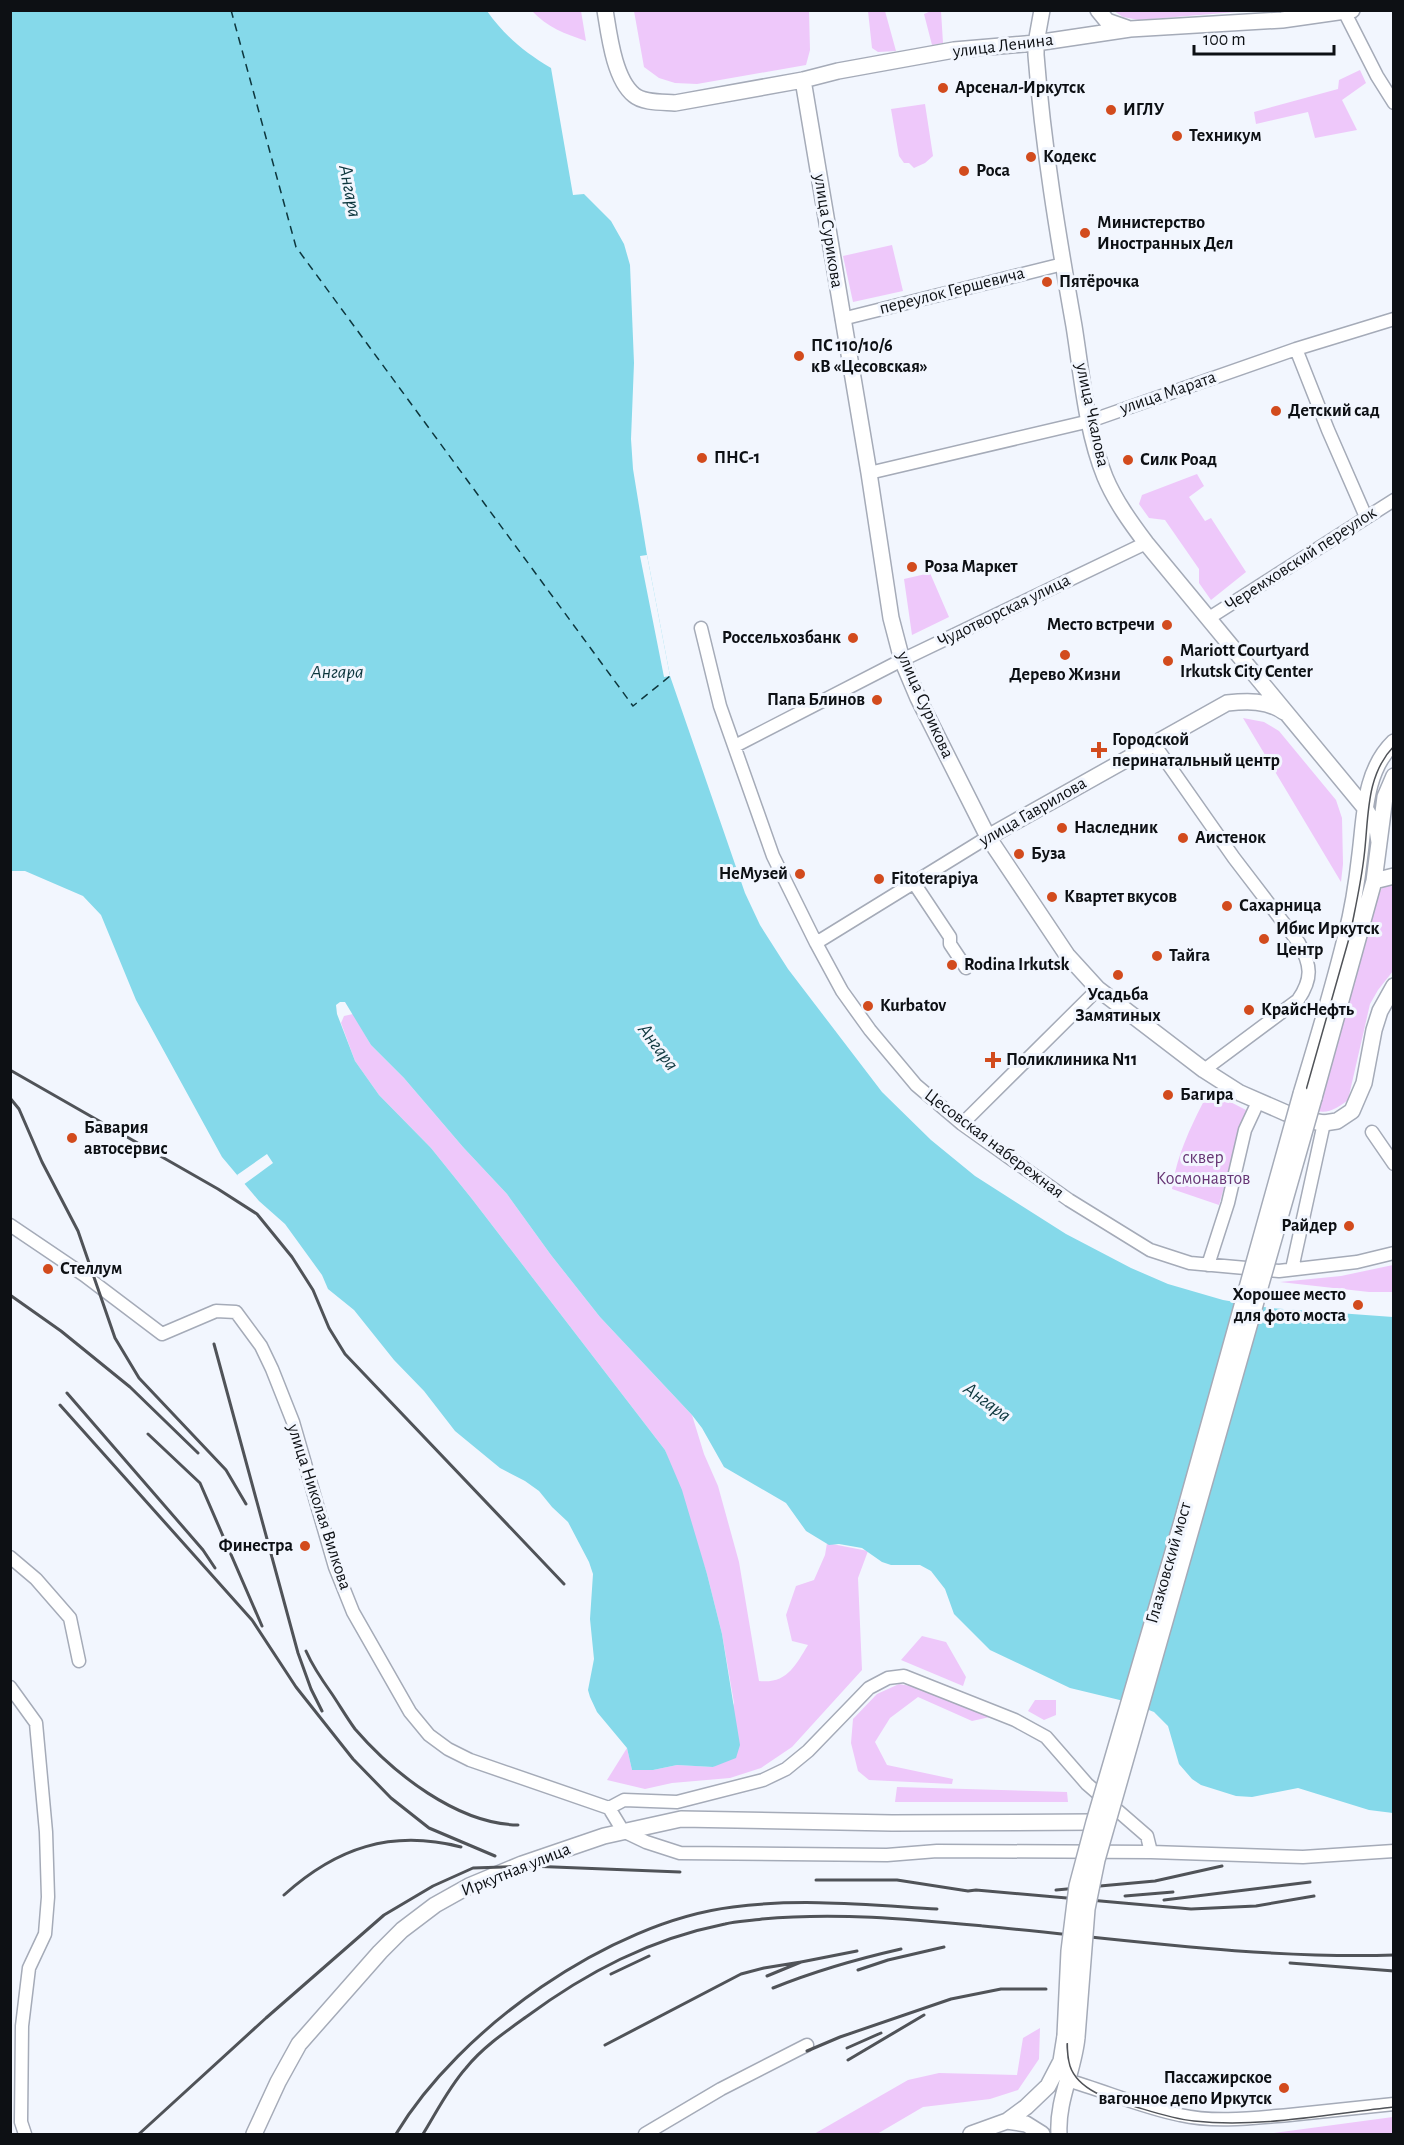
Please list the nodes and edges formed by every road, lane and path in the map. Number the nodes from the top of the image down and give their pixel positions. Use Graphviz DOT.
graph roads {
  1 [pos="605,10"];
  2 [pos="1042,10"];
  3 [pos="1098,10"];
  4 [pos="1348,12"];
  5 [pos="1130,29"];
  6 [pos="1036,43"];
  7 [pos="803,80"];
  8 [pos="1394,103"];
  9 [pos="1063,264"];
  10 [pos="842,319"];
  11 [pos="1394,319"];
  12 [pos="1296,348"];
  13 [pos="1090,421"];
  14 [pos="869,473"];
  15 [pos="1394,500"];
  16 [pos="1366,517"];
  17 [pos="1146,543"];
  18 [pos="1209,618"];
  19 [pos="701,628"];
  20 [pos="902,660"];
  21 [pos="1291,716"];
  22 [pos="1394,742"];
  23 [pos="1154,744"];
  24 [pos="735,746"];
  25 [pos="1394,776"];
  26 [pos="1365,808"];
  27 [pos="988,837"];
  28 [pos="1385,837"];
  29 [pos="1394,876"];
  30 [pos="1374,881"];
  31 [pos="914,883"];
  32 [pos="816,944"];
  33 [pos="966,968"];
  34 [pos="1394,986"];
  35 [pos="1098,989"];
  36 [pos="1204,1070"];
  37 [pos="1308,1096"];
  38 [pos="1258,1102"];
  39 [pos="1324,1123"];
  40 [pos="962,1124"];
  41 [pos="1372,1132"];
  42 [pos="1394,1164"];
  43 [pos="10,1226"];
  44 [pos="1394,1253"];
  45 [pos="1208,1265"];
  46 [pos="1285,1270"];
  47 [pos="10,1557"];
  48 [pos="79,1661"];
  49 [pos="10,1688"];
  50 [pos="609,1808"];
  51 [pos="1094,1822"];
  52 [pos="623,1831"];
  53 [pos="1394,1851"];
  54 [pos="1151,1852"];
  55 [pos="1071,2037"];
  56 [pos="807,2045"];
  57 [pos="1060,2062"];
  58 [pos="1067,2080"];
  59 [pos="1394,2104"];
  60 [pos="1007,2121"];
  61 [pos="25,2134"];
  62 [pos="254,2134"];
  63 [pos="645,2134"];
  64 [pos="971,2134"];
  65 [pos="1042,2134"];
  66 [pos="1059,2134"];
  1 -- 7 [label="main road, улица Ленина"];
  2 -- 6 [label="main road, улица Чкалова"];
  3 -- 5 [label="main road"];
  4 -- 5 [label="main road, улица Ленина"];
  4 -- 8 [label="street"];
  5 -- 6 [label="main road, улица Ленина"];
  6 -- 7 [label="main road, улица Ленина"];
  6 -- 9 [label="main road, улица Чкалова"];
  7 -- 10 [label="main road, улица Сурикова"];
  9 -- 10 [label="street, переулок Гершевича"];
  9 -- 13 [label="main road, улица Чкалова"];
  10 -- 14 [label="main road, улица Сурикова"];
  11 -- 12 [label="street, улица Марата"];
  12 -- 13 [label="street, улица Марата"];
  12 -- 16 [label="street"];
  13 -- 14 [label="street, улица Марата"];
  13 -- 17 [label="main road, улица Чкалова"];
  14 -- 20 [label="main road, улица Сурикова"];
  15 -- 16 [label="street, Черемховский переулок"];
  16 -- 18 [label="street, Черемховский переулок"];
  17 -- 18 [label="main road, улица Чкалова"];
  17 -- 20 [label="street, Чудотворская улица"];
  18 -- 21 [label="main road, улица Чкалова"];
  19 -- 24 [label="street, Цесовская набережная"];
  20 -- 24 [label="street, Чудотворская улица"];
  20 -- 27 [label="main road, улица Сурикова"];
  21 -- 23 [label="main road, улица Гаврилова"];
  21 -- 26 [label="main road, улица Чкалова"];
  22 -- 26 [label="main road"];
  23 -- 27 [label="main road, улица Гаврилова"];
  23 -- 36 [label="street"];
  24 -- 32 [label="street, Цесовская набережная"];
  25 -- 28 [label="main road"];
  26 -- 28 [label="main road, улица Чкалова"];
  26 -- 37 [label="main road"];
  27 -- 31 [label="street, улица Гаврилова"];
  27 -- 35 [label="main road, улица Сурикова"];
  28 -- 30 [label="main road"];
  29 -- 30 [label="main road"];
  30 -- 37 [label="main road"];
  31 -- 32 [label="street, улица Гаврилова"];
  31 -- 33 [label="street"];
  32 -- 40 [label="street, Цесовская набережная"];
  34 -- 39 [label="main road"];
  35 -- 36 [label="main road, улица Сурикова"];
  35 -- 40 [label="street"];
  36 -- 38 [label="main road, улица Сурикова"];
  37 -- 51 [label="main road, Глазковский мост, bridge"];
  37 -- 55 [label="main road, Глазковский мост, bridge"];
  38 -- 39 [label="main road, улица Сурикова"];
  38 -- 45 [label="street"];
  39 -- 46 [label="street"];
  40 -- 45 [label="street, Цесовская набережная"];
  41 -- 42 [label="street"];
  43 -- 50 [label="street, улица Николая Вилкова"];
  44 -- 46 [label="street, Цесовская набережная"];
  45 -- 46 [label="street, Цесовская набережная"];
  47 -- 48 [label="street"];
  49 -- 61 [label="street"];
  50 -- 52 [label="street"];
  50 -- 54 [label="street"];
  51 -- 52 [label="main road, Иркутная улица"];
  51 -- 55 [label="main road, Глазковский мост, bridge"];
  52 -- 54 [label="street"];
  52 -- 62 [label="main road, Иркутная улица"];
  53 -- 54 [label="street"];
  55 -- 57 [label="main road"];
  55 -- 58 [label="main road"];
  56 -- 63 [label="street"];
  57 -- 58 [label="main road"];
  57 -- 60 [label="main road"];
  58 -- 59 [label="street"];
  58 -- 66 [label="main road"];
  60 -- 64 [label="main road"];
  60 -- 65 [label="main road"];
}
